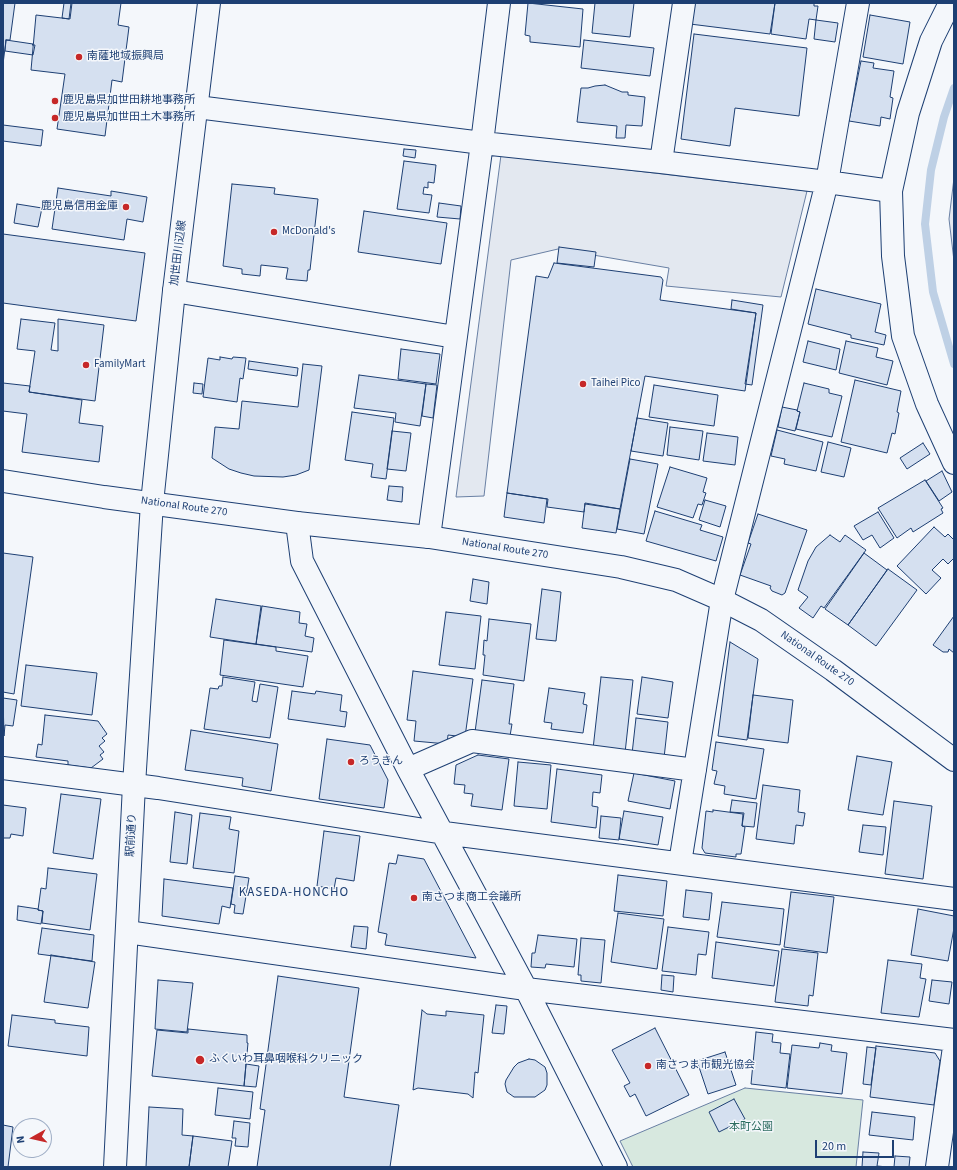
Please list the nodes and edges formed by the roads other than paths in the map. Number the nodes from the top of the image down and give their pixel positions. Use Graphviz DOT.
graph roads {
  1 [pos="209,3"];
  2 [pos="499,3"];
  3 [pos="684,3"];
  4 [pos="858,3"];
  5 [pos="950,3"];
  6 [pos="197,107"];
  7 [pos="482,143"];
  8 [pos="661,162"];
  9 [pos="827,182"];
  10 [pos="891,191"];
  11 [pos="174,291"];
  12 [pos="455,337"];
  13 [pos="954,463"];
  14 [pos="3,481"];
  15 [pos="152,503"];
  16 [pos="297,523"];
  17 [pos="429,537"];
  18 [pos="722,600"];
  19 [pos="954,760"];
  20 [pos="3,768"];
  21 [pos="408,769"];
  22 [pos="695,770"];
  23 [pos="134,785"];
  24 [pos="444,833"];
  25 [pos="680,863"];
  26 [pos="954,899"];
  27 [pos="127,932"];
  28 [pos="526,989"];
  29 [pos="954,1040"];
  30 [pos="954,1047"];
  31 [pos="115,1167"];
  32 [pos="616,1167"];
  33 [pos="937,1167"];
  1 -- 6 [label="main road, 加世田川辺線"];
  2 -- 7 [label="main road"];
  3 -- 8 [label="main road"];
  4 -- 9 [label="main road"];
  5 -- 10 [label="main road"];
  6 -- 7 [label="main road"];
  6 -- 11 [label="main road, 加世田川辺線"];
  7 -- 8 [label="main road"];
  7 -- 12 [label="main road"];
  8 -- 9 [label="main road"];
  9 -- 10 [label="main road"];
  9 -- 18 [label="main road"];
  10 -- 13 [label="main road"];
  11 -- 12 [label="main road"];
  11 -- 15 [label="main road, 加世田川辺線"];
  12 -- 17 [label="main road"];
  14 -- 15 [label="main road, National Route 270"];
  15 -- 16 [label="main road, National Route 270"];
  15 -- 23 [label="main road, 駅前通り"];
  16 -- 17 [label="main road, National Route 270"];
  16 -- 21 [label="main road"];
  17 -- 18 [label="main road, National Route 270"];
  18 -- 19 [label="main road, National Route 270"];
  18 -- 22 [label="main road"];
  20 -- 23 [label="main road"];
  21 -- 22 [label="main road"];
  21 -- 24 [label="main road"];
  22 -- 25 [label="main road"];
  23 -- 24 [label="main road"];
  23 -- 27 [label="main road, 駅前通り"];
  24 -- 25 [label="main road"];
  24 -- 28 [label="main road"];
  25 -- 26 [label="main road"];
  27 -- 28 [label="main road"];
  27 -- 31 [label="main road, 駅前通り"];
  28 -- 29 [label="main road"];
  28 -- 32 [label="main road"];
  30 -- 33 [label="main road"];
}
